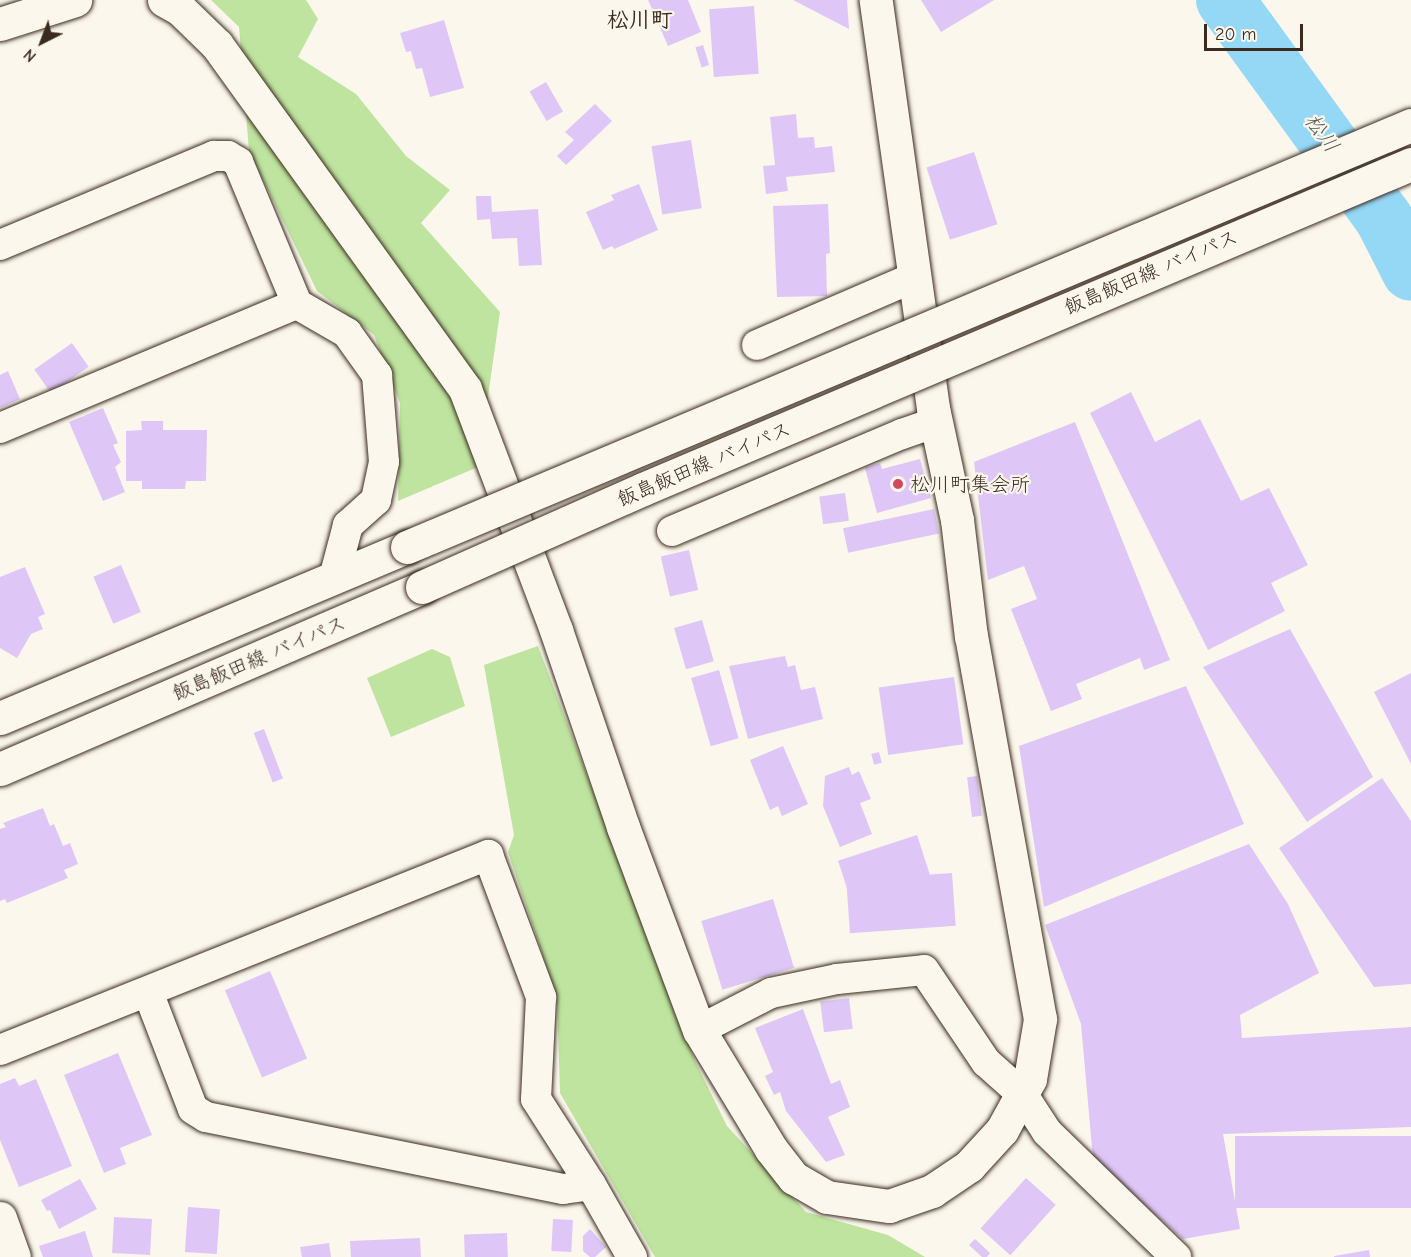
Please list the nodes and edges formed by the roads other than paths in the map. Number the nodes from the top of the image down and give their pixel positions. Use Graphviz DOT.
graph roads {
  1 [pos="75,0"];
  2 [pos="164,0"];
  3 [pos="876,0"];
  4 [pos="0,24"];
  5 [pos="1411,125"];
  6 [pos="1411,164"];
  7 [pos="0,245"];
  8 [pos="915,277"];
  9 [pos="297,304"];
  10 [pos="757,345"];
  11 [pos="936,422"];
  12 [pos="0,428"];
  13 [pos="672,531"];
  14 [pos="334,578"];
  15 [pos="0,718"];
  16 [pos="0,769"];
  17 [pos="148,992"];
  18 [pos="699,1030"];
  19 [pos="0,1050"];
  20 [pos="1023,1095"];
  21 [pos="591,1185"];
  22 [pos="0,1218"];
  23 [pos="14,1257"];
  24 [pos="632,1257"];
  25 [pos="1176,1257"];
  1 -- 4 [label="main road"];
  2 -- 18 [label="main road"];
  3 -- 8 [label="main road"];
  5 -- 14 [label="main road, 飯島飯田線 バイパス, bridge"];
  6 -- 16 [label="main road, 飯島飯田線 バイパス, bridge"];
  7 -- 9 [label="street"];
  8 -- 10 [label="street"];
  8 -- 11 [label="main road"];
  9 -- 12 [label="street"];
  9 -- 14 [label="street"];
  11 -- 13 [label="street"];
  11 -- 20 [label="main road"];
  14 -- 15 [label="main road, 飯島飯田線 バイパス"];
  17 -- 19 [label="street"];
  17 -- 21 [label="street"];
  17 -- 21 [label="street"];
  18 -- 20 [label="street"];
  18 -- 20 [label="main road"];
  20 -- 25 [label="street"];
  21 -- 24 [label="street"];
  22 -- 23 [label="main road"];
}
